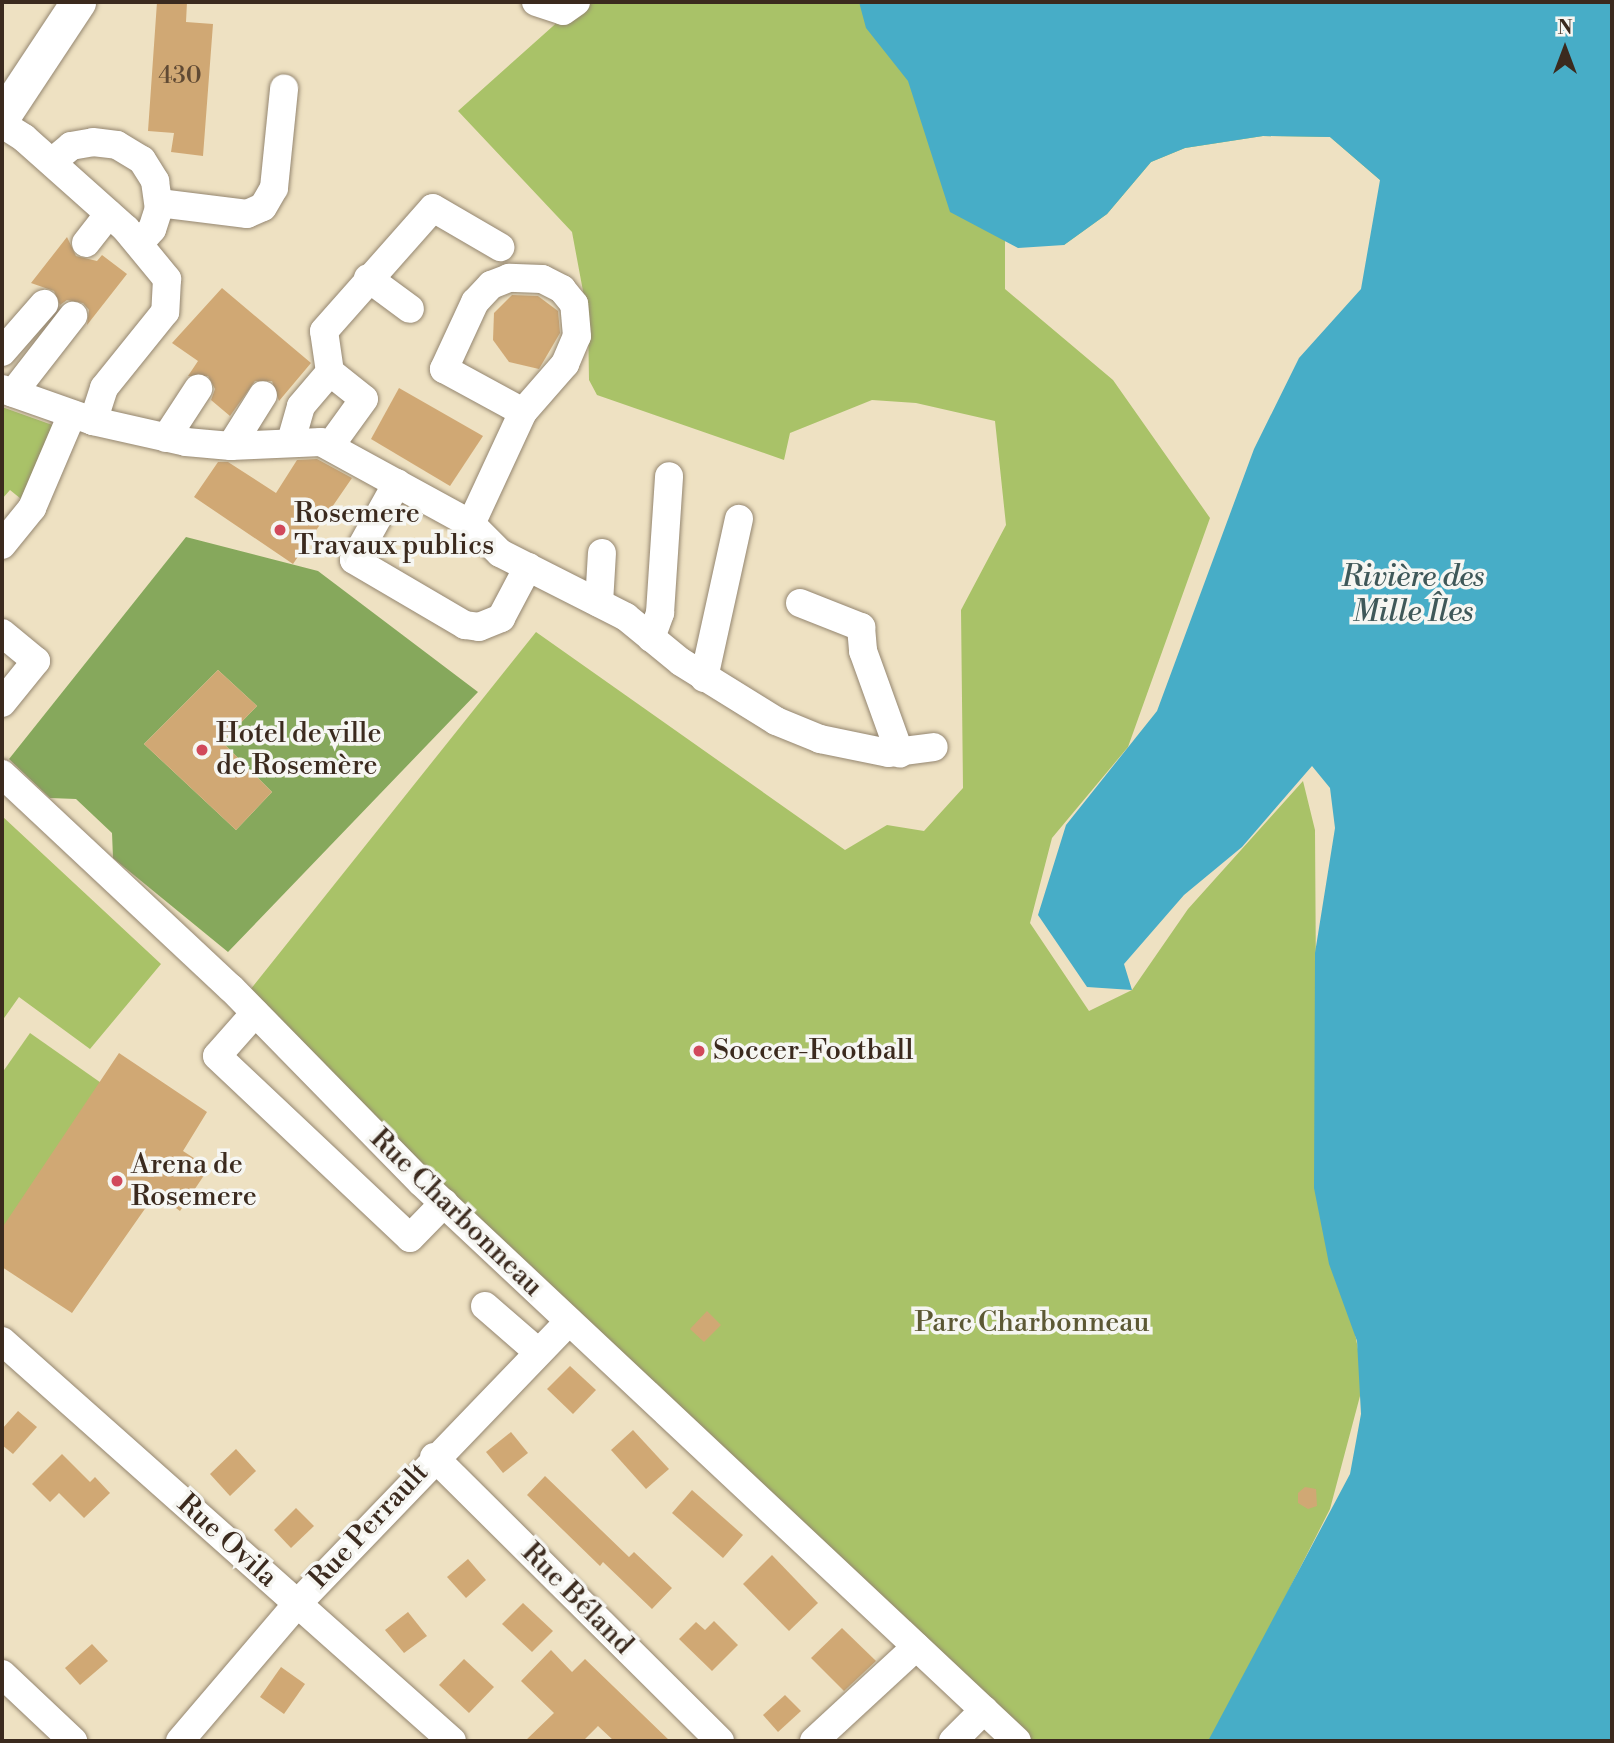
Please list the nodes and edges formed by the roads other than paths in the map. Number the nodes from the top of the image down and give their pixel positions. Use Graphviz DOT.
graph roads {
  1 [pos="78,2"];
  2 [pos="284,89"];
  3 [pos="2,117"];
  4 [pos="2,124"];
  5 [pos="51,162"];
  6 [pos="159,203"];
  7 [pos="109,214"];
  8 [pos="86,243"];
  9 [pos="140,243"];
  10 [pos="500,247"];
  11 [pos="368,278"];
  12 [pos="44,304"];
  13 [pos="410,309"];
  14 [pos="73,316"];
  15 [pos="2,352"];
  16 [pos="330,372"];
  17 [pos="198,389"];
  18 [pos="7,391"];
  19 [pos="263,395"];
  20 [pos="523,412"];
  21 [pos="82,418"];
  22 [pos="166,438"];
  23 [pos="291,441"];
  24 [pos="231,446"];
  25 [pos="330,446"];
  26 [pos="669,476"];
  27 [pos="397,483"];
  28 [pos="739,519"];
  29 [pos="471,524"];
  30 [pos="2,545"];
  31 [pos="602,553"];
  32 [pos="528,567"];
  33 [pos="599,603"];
  34 [pos="800,603"];
  35 [pos="2,633"];
  36 [pos="651,638"];
  37 [pos="704,678"];
  38 [pos="2,703"];
  39 [pos="934,747"];
  40 [pos="900,754"];
  41 [pos="2,774"];
  42 [pos="255,1013"];
  43 [pos="444,1203"];
  44 [pos="485,1306"];
  45 [pos="569,1321"];
  46 [pos="2,1341"];
  47 [pos="538,1352"];
  48 [pos="434,1457"];
  49 [pos="298,1603"];
  50 [pos="916,1647"];
  51 [pos="2,1674"];
  52 [pos="984,1710"];
  53 [pos="73,1741"];
  54 [pos="180,1741"];
  55 [pos="452,1741"];
  56 [pos="720,1741"];
  57 [pos="814,1741"];
  58 [pos="953,1741"];
  59 [pos="1017,1741"];
  1 -- 3 [label="main road"];
  2 -- 6 [label="street"];
  4 -- 5 [label="street"];
  5 -- 6 [label="street"];
  5 -- 7 [label="street"];
  6 -- 9 [label="street"];
  7 -- 8 [label="street"];
  7 -- 9 [label="street"];
  9 -- 21 [label="street"];
  10 -- 11 [label="street"];
  11 -- 13 [label="street"];
  11 -- 16 [label="street"];
  12 -- 15 [label="street"];
  14 -- 18 [label="street"];
  16 -- 23 [label="street"];
  16 -- 25 [label="street"];
  17 -- 22 [label="street"];
  18 -- 21 [label="street"];
  19 -- 24 [label="street"];
  20 -- 20 [label="street"];
  20 -- 29 [label="street"];
  21 -- 22 [label="street"];
  21 -- 30 [label="street"];
  22 -- 24 [label="street"];
  23 -- 24 [label="street"];
  23 -- 25 [label="street"];
  25 -- 27 [label="street"];
  26 -- 36 [label="street"];
  27 -- 29 [label="street"];
  27 -- 32 [label="street"];
  28 -- 37 [label="street"];
  29 -- 32 [label="street"];
  31 -- 33 [label="street"];
  32 -- 33 [label="street"];
  33 -- 36 [label="street"];
  34 -- 40 [label="street"];
  35 -- 38 [label="street"];
  36 -- 37 [label="street"];
  37 -- 40 [label="street"];
  39 -- 40 [label="street"];
  41 -- 42 [label="street, Rue Charbonneau"];
  42 -- 43 [label="street, Rue Charbonneau"];
  42 -- 43 [label="street"];
  43 -- 45 [label="street, Rue Charbonneau"];
  44 -- 47 [label="street"];
  45 -- 47 [label="street, Rue Perrault"];
  45 -- 50 [label="street, Rue Charbonneau"];
  46 -- 49 [label="street, Rue Ovila"];
  47 -- 48 [label="street, Rue Perrault"];
  48 -- 49 [label="street, Rue Perrault"];
  48 -- 56 [label="street, Rue Béland"];
  49 -- 54 [label="street, Rue Perrault"];
  49 -- 55 [label="street, Rue Ovila"];
  50 -- 52 [label="street, Rue Charbonneau"];
  50 -- 57 [label="street"];
  51 -- 53 [label="street"];
  52 -- 58 [label="street"];
  52 -- 59 [label="street, Rue Charbonneau"];
}
